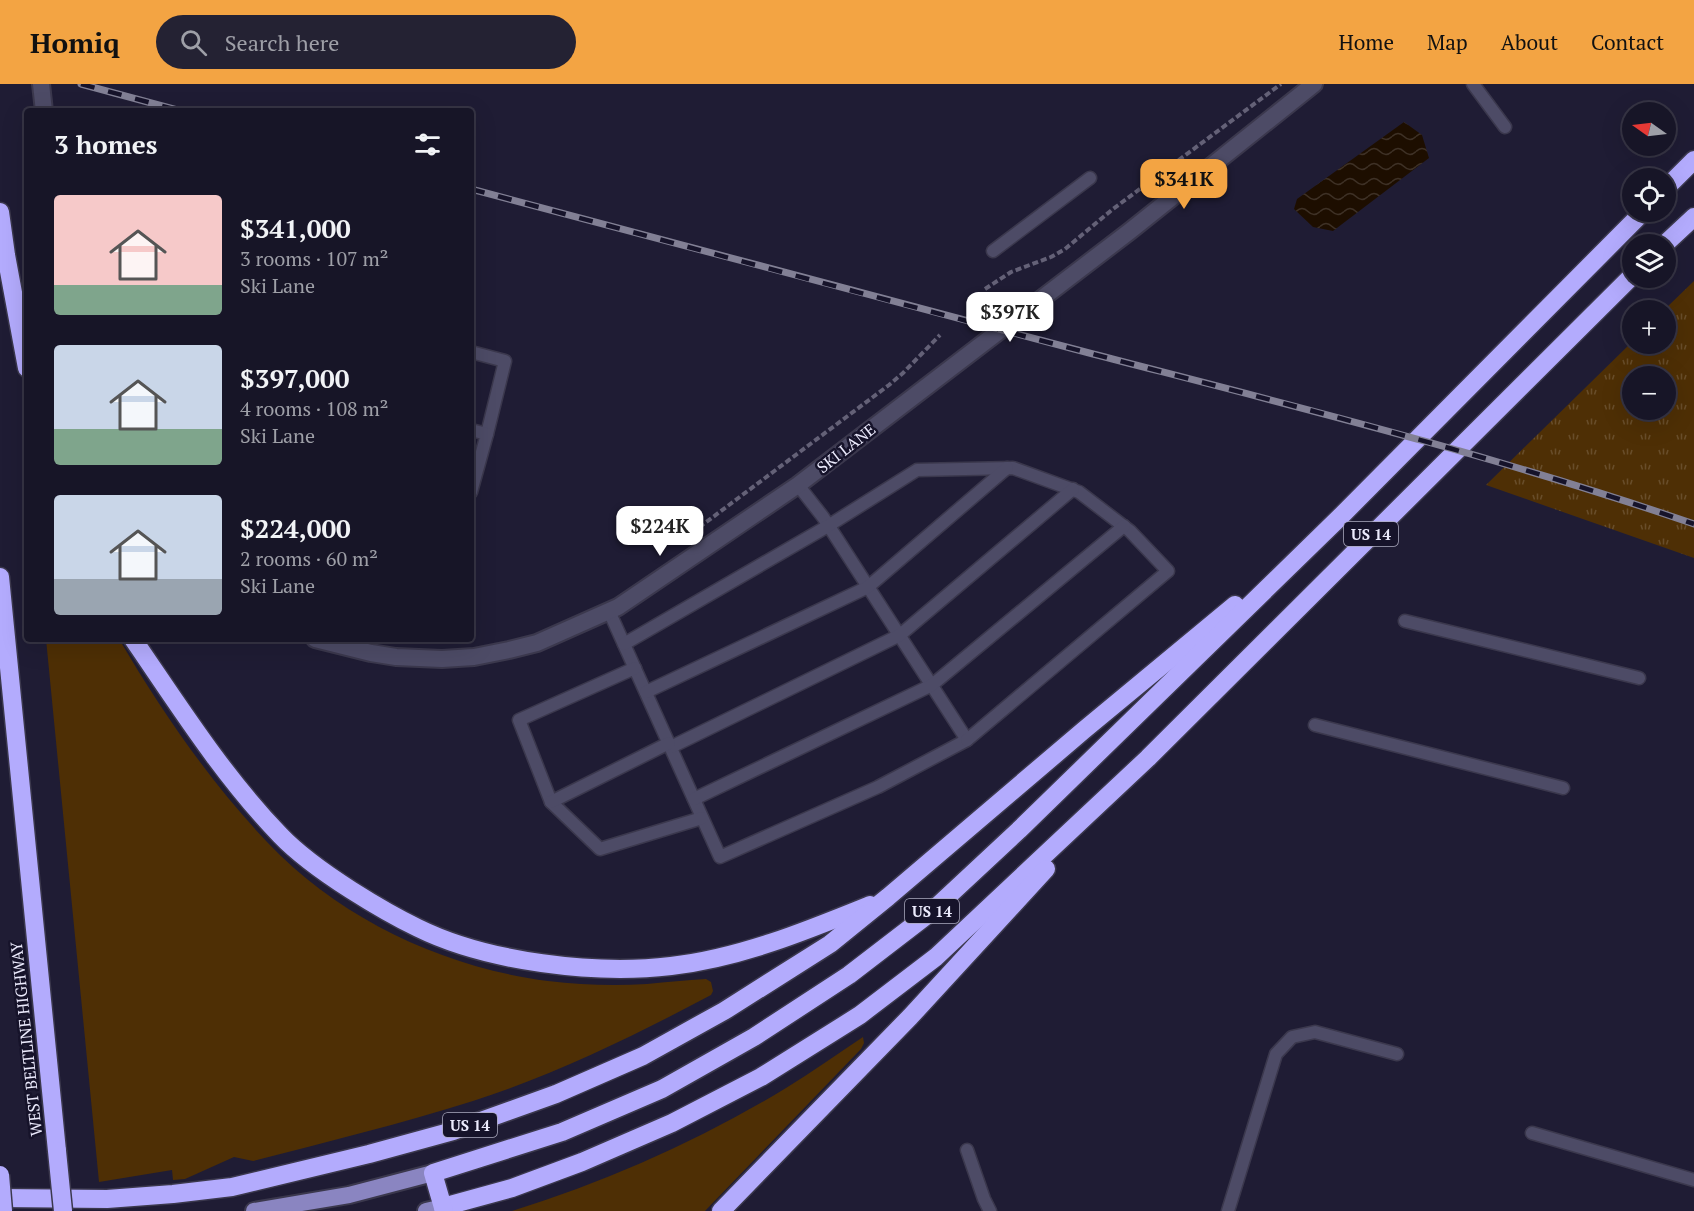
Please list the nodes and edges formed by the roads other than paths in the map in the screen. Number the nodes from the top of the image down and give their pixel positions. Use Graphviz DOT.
graph roads {
  1 [pos="41,84"];
  2 [pos="1314,84"];
  3 [pos="1473,84"];
  4 [pos="44,108"];
  5 [pos="1505,127"];
  6 [pos="1694,160"];
  7 [pos="1090,178"];
  8 [pos="1676,178"];
  9 [pos="0,212"];
  10 [pos="1694,217"];
  11 [pos="1633,222"];
  12 [pos="1676,234"];
  13 [pos="993,251"];
  14 [pos="1622,285"];
  15 [pos="24,352"];
  16 [pos="474,353"];
  17 [pos="474,431"];
  18 [pos="487,434"];
  19 [pos="1007,468"];
  20 [pos="474,481"];
  21 [pos="798,485"];
  22 [pos="1073,489"];
  23 [pos="1340,517"];
  24 [pos="828,526"];
  25 [pos="1124,526"];
  26 [pos="0,577"];
  27 [pos="868,587"];
  28 [pos="609,611"];
  29 [pos="1405,621"];
  30 [pos="900,636"];
  31 [pos="135,642"];
  32 [pos="327,642"];
  33 [pos="624,644"];
  34 [pos="635,668"];
  35 [pos="1639,678"];
  36 [pos="932,686"];
  37 [pos="646,692"];
  38 [pos="1315,724"];
  39 [pos="967,740"];
  40 [pos="670,745"];
  41 [pos="1148,758"];
  42 [pos="1563,788"];
  43 [pos="694,799"];
  44 [pos="551,802"];
  45 [pos="702,818"];
  46 [pos="888,897"];
  47 [pos="1397,1053"];
  48 [pos="1532,1133"];
  49 [pos="967,1150"];
  50 [pos="433,1173"];
  51 [pos="0,1175"];
  52 [pos="1694,1180"];
  53 [pos="0,1197"];
  54 [pos="438,1210"];
  55 [pos="3,1211"];
  56 [pos="63,1211"];
  57 [pos="254,1211"];
  58 [pos="721,1211"];
  59 [pos="990,1211"];
  60 [pos="1228,1211"];
  1 -- 4 [label="street"];
  2 -- 21 [label="street, SKI LANE"];
  3 -- 5 [label="lane"];
  6 -- 8 [label="highway"];
  7 -- 13 [label="lane"];
  9 -- 15 [label="highway"];
  10 -- 12 [label="highway"];
  11 -- 23 [label="highway, US 14"];
  14 -- 41 [label="highway, US 14"];
  16 -- 18 [label="lane"];
  17 -- 18 [label="lane"];
  18 -- 20 [label="lane"];
  19 -- 22 [label="lane"];
  19 -- 24 [label="lane"];
  19 -- 27 [label="lane"];
  21 -- 24 [label="lane"];
  21 -- 28 [label="street, SKI LANE"];
  22 -- 25 [label="lane"];
  22 -- 30 [label="lane"];
  23 -- 46 [label="highway, US 14"];
  23 -- 50 [label="highway, US 14"];
  24 -- 27 [label="lane"];
  24 -- 33 [label="lane"];
  25 -- 36 [label="lane"];
  25 -- 39 [label="lane"];
  26 -- 56 [label="highway, WEST BELTLINE HIGHWAY, bridge"];
  27 -- 30 [label="lane"];
  27 -- 37 [label="lane"];
  28 -- 32 [label="street, SKI LANE"];
  28 -- 33 [label="lane"];
  29 -- 35 [label="lane"];
  30 -- 36 [label="lane"];
  30 -- 40 [label="lane"];
  31 -- 46 [label="highway"];
  33 -- 34 [label="lane"];
  34 -- 37 [label="lane"];
  34 -- 44 [label="lane"];
  36 -- 39 [label="lane"];
  36 -- 43 [label="lane"];
  37 -- 40 [label="lane"];
  38 -- 42 [label="lane"];
  39 -- 45 [label="lane"];
  40 -- 43 [label="lane"];
  40 -- 44 [label="lane"];
  41 -- 54 [label="highway, US 14"];
  41 -- 58 [label="highway"];
  43 -- 45 [label="lane"];
  44 -- 45 [label="lane"];
  46 -- 53 [label="highway, US 14"];
  47 -- 60 [label="lane"];
  48 -- 52 [label="lane"];
  49 -- 59 [label="lane"];
  50 -- 54 [label="highway"];
  50 -- 57 [label="main road"];
  51 -- 55 [label="highway, bridge"];
}
